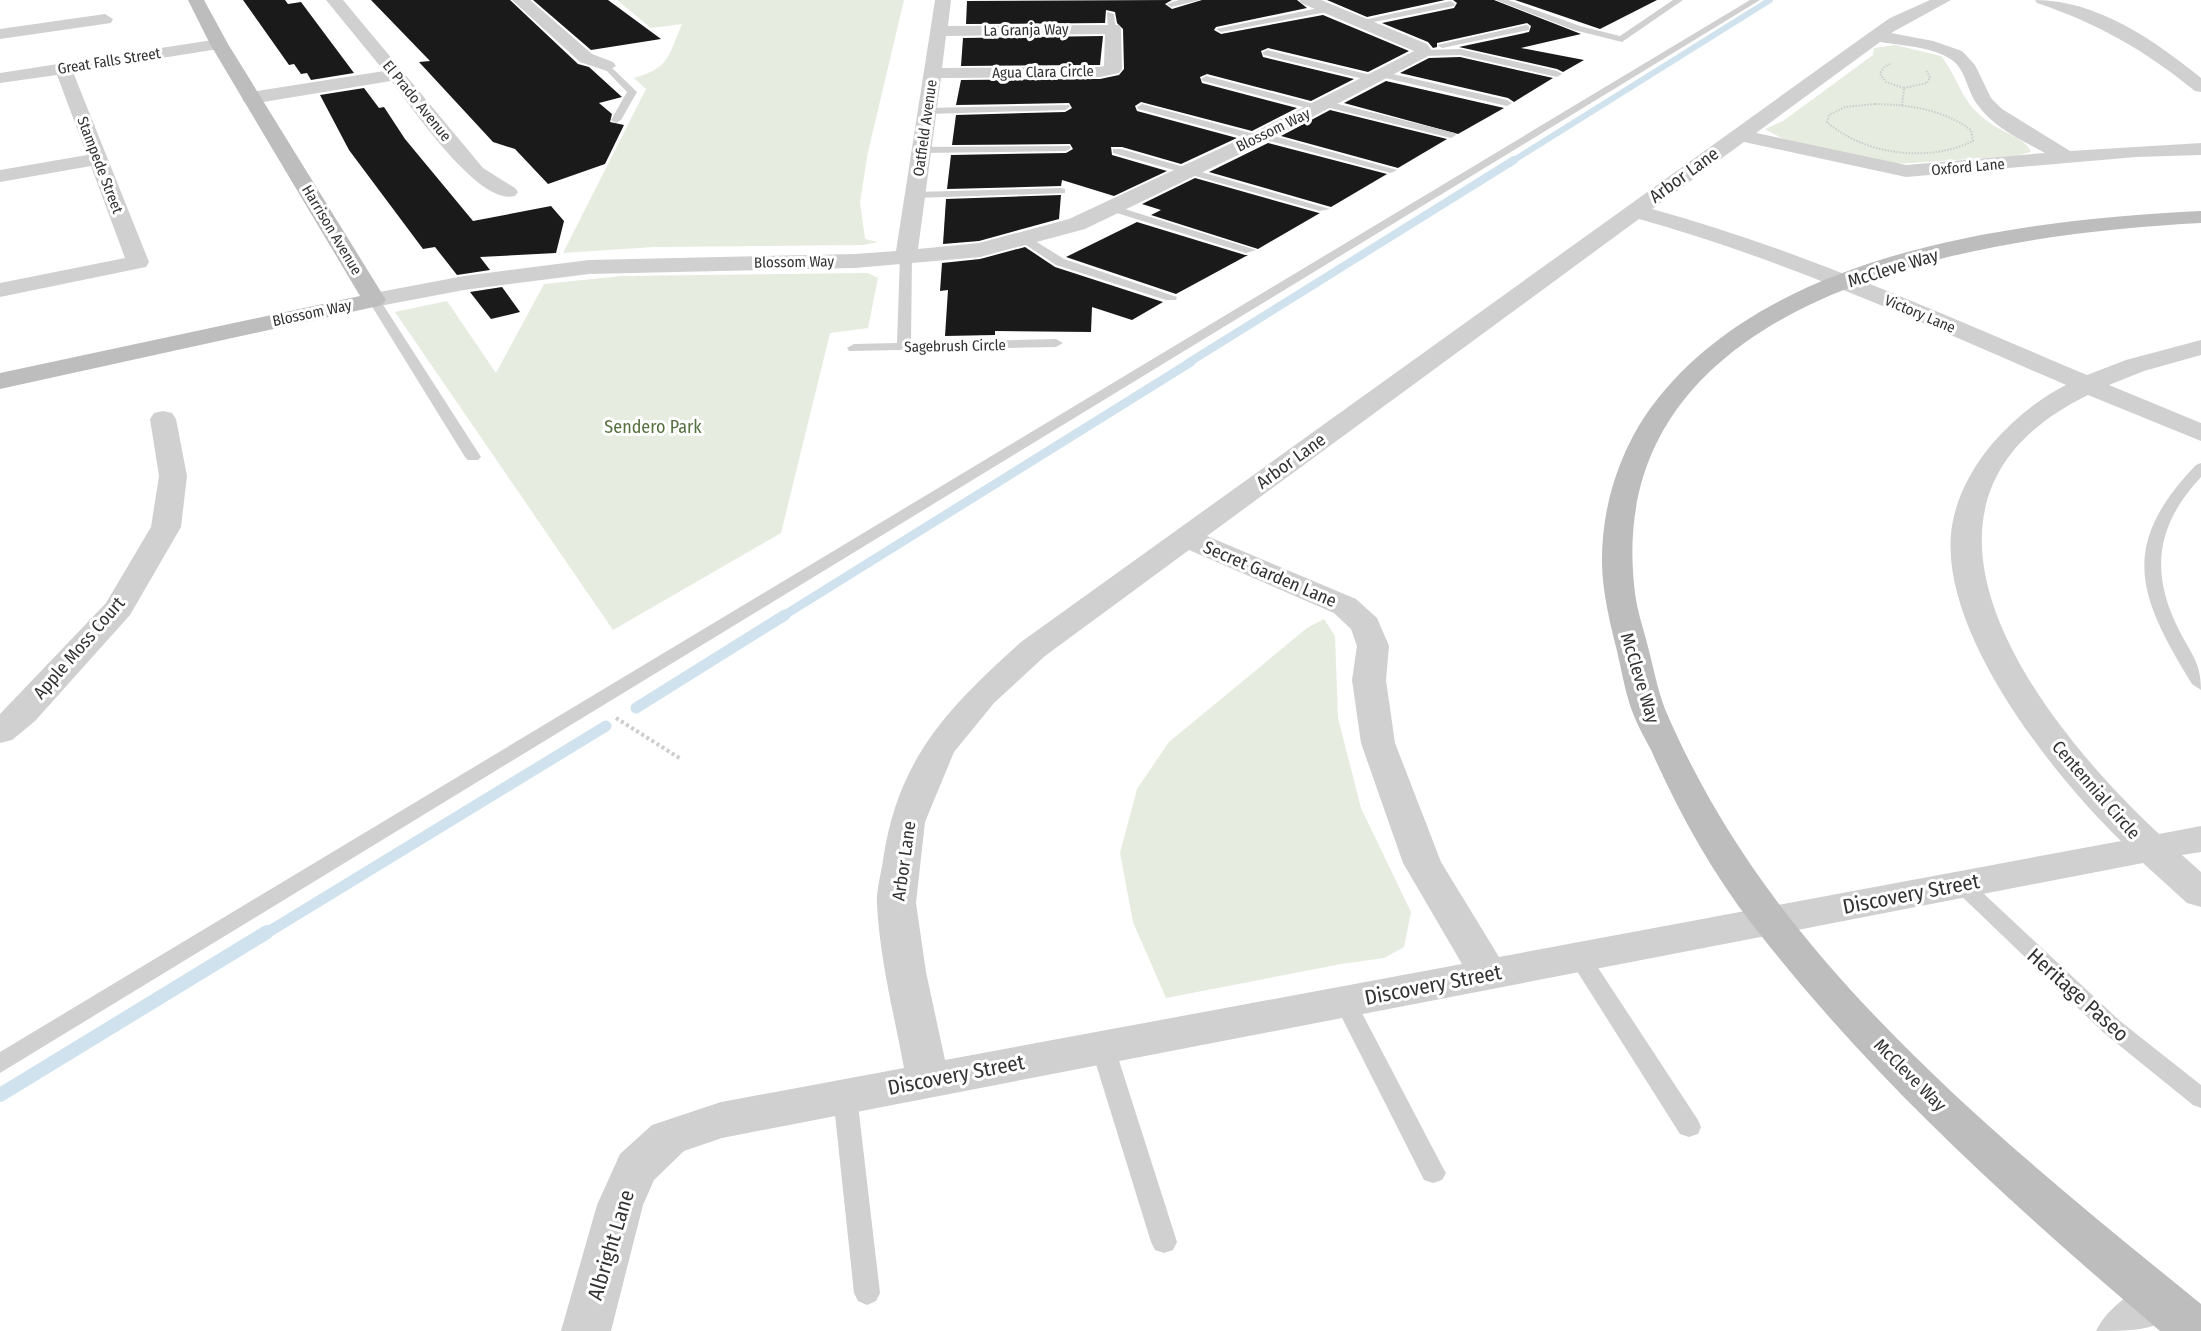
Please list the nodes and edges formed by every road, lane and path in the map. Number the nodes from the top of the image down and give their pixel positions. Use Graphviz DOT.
graph roads {
  1 [pos="196,0"];
  2 [pos="334,0"];
  3 [pos="520,0"];
  4 [pos="943,0"];
  5 [pos="1196,0"];
  6 [pos="1307,0"];
  7 [pos="1500,0"];
  8 [pos="1679,0"];
  9 [pos="1756,0"];
  10 [pos="1943,0"];
  11 [pos="2043,0"];
  12 [pos="1171,4"];
  13 [pos="1451,4"];
  14 [pos="1329,9"];
  15 [pos="105,20"];
  16 [pos="1112,22"];
  17 [pos="1359,22"];
  18 [pos="1526,28"];
  19 [pos="1221,29"];
  20 [pos="938,31"];
  21 [pos="0,34"];
  22 [pos="1876,36"];
  23 [pos="219,44"];
  24 [pos="1423,50"];
  25 [pos="1267,53"];
  26 [pos="1897,63"];
  27 [pos="607,66"];
  28 [pos="1920,67"];
  29 [pos="63,68"];
  30 [pos="2192,72"];
  31 [pos="933,74"];
  32 [pos="1557,74"];
  33 [pos="1380,77"];
  34 [pos="0,78"];
  35 [pos="398,79"];
  36 [pos="1206,79"];
  37 [pos="2201,87"];
  38 [pos="1904,88"];
  39 [pos="254,103"];
  40 [pos="1507,103"];
  41 [pos="1322,106"];
  42 [pos="1902,106"];
  43 [pos="1065,107"];
  44 [pos="1143,107"];
  45 [pos="927,111"];
  46 [pos="616,120"];
  47 [pos="1451,135"];
  48 [pos="1739,135"];
  49 [pos="1260,137"];
  50 [pos="1066,148"];
  51 [pos="2201,149"];
  52 [pos="921,150"];
  53 [pos="1118,151"];
  54 [pos="2067,157"];
  55 [pos="98,159"];
  56 [pos="1391,170"];
  57 [pos="1189,171"];
  58 [pos="0,176"];
  59 [pos="1061,191"];
  60 [pos="508,192"];
  61 [pos="915,195"];
  62 [pos="1111,208"];
  63 [pos="1324,209"];
  64 [pos="1635,211"];
  65 [pos="2201,217"];
  66 [pos="1024,238"];
  67 [pos="1250,250"];
  68 [pos="906,256"];
  69 [pos="1844,282"];
  70 [pos="0,290"];
  71 [pos="1171,297"];
  72 [pos="374,300"];
  73 [pos="1056,343"];
  74 [pos="904,347"];
  75 [pos="2201,347"];
  76 [pos="854,348"];
  77 [pos="0,381"];
  78 [pos="2088,385"];
  79 [pos="163,419"];
  80 [pos="2201,433"];
  81 [pos="473,457"];
  82 [pos="2201,468"];
  83 [pos="1186,538"];
  84 [pos="2201,684"];
  85 [pos="608,713"];
  86 [pos="0,732"];
  87 [pos="681,759"];
  88 [pos="2201,839"];
  89 [pos="2148,849"];
  90 [pos="1961,884"];
  91 [pos="2201,893"];
  92 [pos="1772,920"];
  93 [pos="1579,957"];
  94 [pos="1488,974"];
  95 [pos="1345,1002"];
  96 [pos="1103,1048"];
  97 [pos="0,1064"];
  98 [pos="928,1081"];
  99 [pos="845,1096"];
  100 [pos="2201,1098"];
  101 [pos="1689,1126"];
  102 [pos="668,1138"];
  103 [pos="1433,1173"];
  104 [pos="1164,1242"];
  105 [pos="867,1293"];
  106 [pos="2160,1301"];
  107 [pos="586,1331"];
  108 [pos="2121,1331"];
  109 [pos="2197,1331"];
  1 -- 23 [label="street, Harrison Avenue"];
  2 -- 35 [label="street, El Prado Avenue"];
  3 -- 27 [label="street"];
  4 -- 20 [label="street, Oatfield Avenue"];
  5 -- 12 [label="lane"];
  6 -- 14 [label="street"];
  7 -- 8 [label="lane"];
  9 -- 97 [label="lane"];
  10 -- 22 [label="street, Arbor Lane"];
  11 -- 30 [label="street"];
  13 -- 17 [label="lane"];
  14 -- 17 [label="street"];
  14 -- 19 [label="lane"];
  15 -- 21 [label="street"];
  16 -- 20 [label="street, La Granja Way"];
  16 -- 31 [label="street, Agua Clara Circle"];
  17 -- 24 [label="street"];
  18 -- 24 [label="lane"];
  20 -- 31 [label="street, Oatfield Avenue"];
  22 -- 48 [label="street, Arbor Lane"];
  22 -- 54 [label="street"];
  23 -- 29 [label="street, Great Falls Street"];
  23 -- 39 [label="street, Harrison Avenue"];
  24 -- 32 [label="lane"];
  24 -- 33 [label="street, Blossom Way"];
  25 -- 33 [label="lane"];
  26 -- 38 [label="path"];
  27 -- 46 [label="lane"];
  28 -- 38 [label="path"];
  29 -- 34 [label="street, Great Falls Street"];
  29 -- 55 [label="street, Stampede Street"];
  30 -- 37 [label="street"];
  31 -- 45 [label="street, Oatfield Avenue"];
  33 -- 40 [label="lane"];
  33 -- 41 [label="street, Blossom Way"];
  35 -- 39 [label="street"];
  35 -- 60 [label="street, El Prado Avenue"];
  36 -- 41 [label="lane"];
  38 -- 42 [label="path"];
  39 -- 72 [label="street, Harrison Avenue"];
  41 -- 47 [label="lane"];
  41 -- 49 [label="street, Blossom Way"];
  42 -- 42 [label="path"];
  43 -- 45 [label="lane"];
  44 -- 49 [label="lane"];
  45 -- 52 [label="street, Oatfield Avenue"];
  48 -- 54 [label="street, Oxford Lane"];
  48 -- 64 [label="street, Arbor Lane"];
  49 -- 56 [label="lane"];
  49 -- 57 [label="street, Blossom Way"];
  50 -- 52 [label="lane"];
  51 -- 54 [label="street, Oxford Lane"];
  52 -- 61 [label="street, Oatfield Avenue"];
  53 -- 57 [label="lane"];
  55 -- 58 [label="street"];
  55 -- 70 [label="street, Stampede Street"];
  57 -- 62 [label="street, Blossom Way"];
  57 -- 63 [label="lane"];
  59 -- 61 [label="lane"];
  61 -- 68 [label="street, Oatfield Avenue"];
  62 -- 66 [label="street, Blossom Way"];
  62 -- 67 [label="lane"];
  64 -- 69 [label="street, Victory Lane"];
  64 -- 83 [label="street, Arbor Lane"];
  65 -- 69 [label="street, McCleve Way"];
  66 -- 68 [label="street, Blossom Way"];
  66 -- 71 [label="lane"];
  68 -- 72 [label="street, Blossom Way"];
  68 -- 74 [label="lane"];
  69 -- 78 [label="street, Victory Lane"];
  69 -- 92 [label="street, McCleve Way"];
  72 -- 77 [label="street, Blossom Way"];
  72 -- 81 [label="lane, Harrison Avenue"];
  73 -- 74 [label="lane, Sagebrush Circle"];
  74 -- 76 [label="lane, Sagebrush Circle"];
  75 -- 78 [label="street, Centennial Circle"];
  78 -- 80 [label="street, Victory Lane"];
  78 -- 89 [label="street, Centennial Circle"];
  79 -- 86 [label="street, Apple Moss Court"];
  82 -- 84 [label="lane"];
  83 -- 94 [label="street, Secret Garden Lane"];
  83 -- 98 [label="street, Arbor Lane"];
  85 -- 87 [label="path"];
  88 -- 89 [label="street, Discovery Street"];
  89 -- 90 [label="street, Discovery Street"];
  89 -- 91 [label="street, Centennial Circle"];
  90 -- 92 [label="street, Discovery Street"];
  90 -- 100 [label="lane, Heritage Paseo"];
  92 -- 93 [label="street, Discovery Street"];
  92 -- 106 [label="street, McCleve Way"];
  93 -- 94 [label="street, Discovery Street"];
  93 -- 101 [label="lane"];
  94 -- 95 [label="street, Discovery Street"];
  95 -- 96 [label="street, Discovery Street"];
  95 -- 103 [label="lane"];
  96 -- 98 [label="street, Discovery Street"];
  96 -- 104 [label="lane"];
  98 -- 99 [label="street, Discovery Street"];
  99 -- 102 [label="street, Discovery Street"];
  99 -- 105 [label="lane"];
  102 -- 107 [label="street, Albright Lane"];
  106 -- 108 [label="street"];
  106 -- 109 [label="street, McCleve Way"];
}
